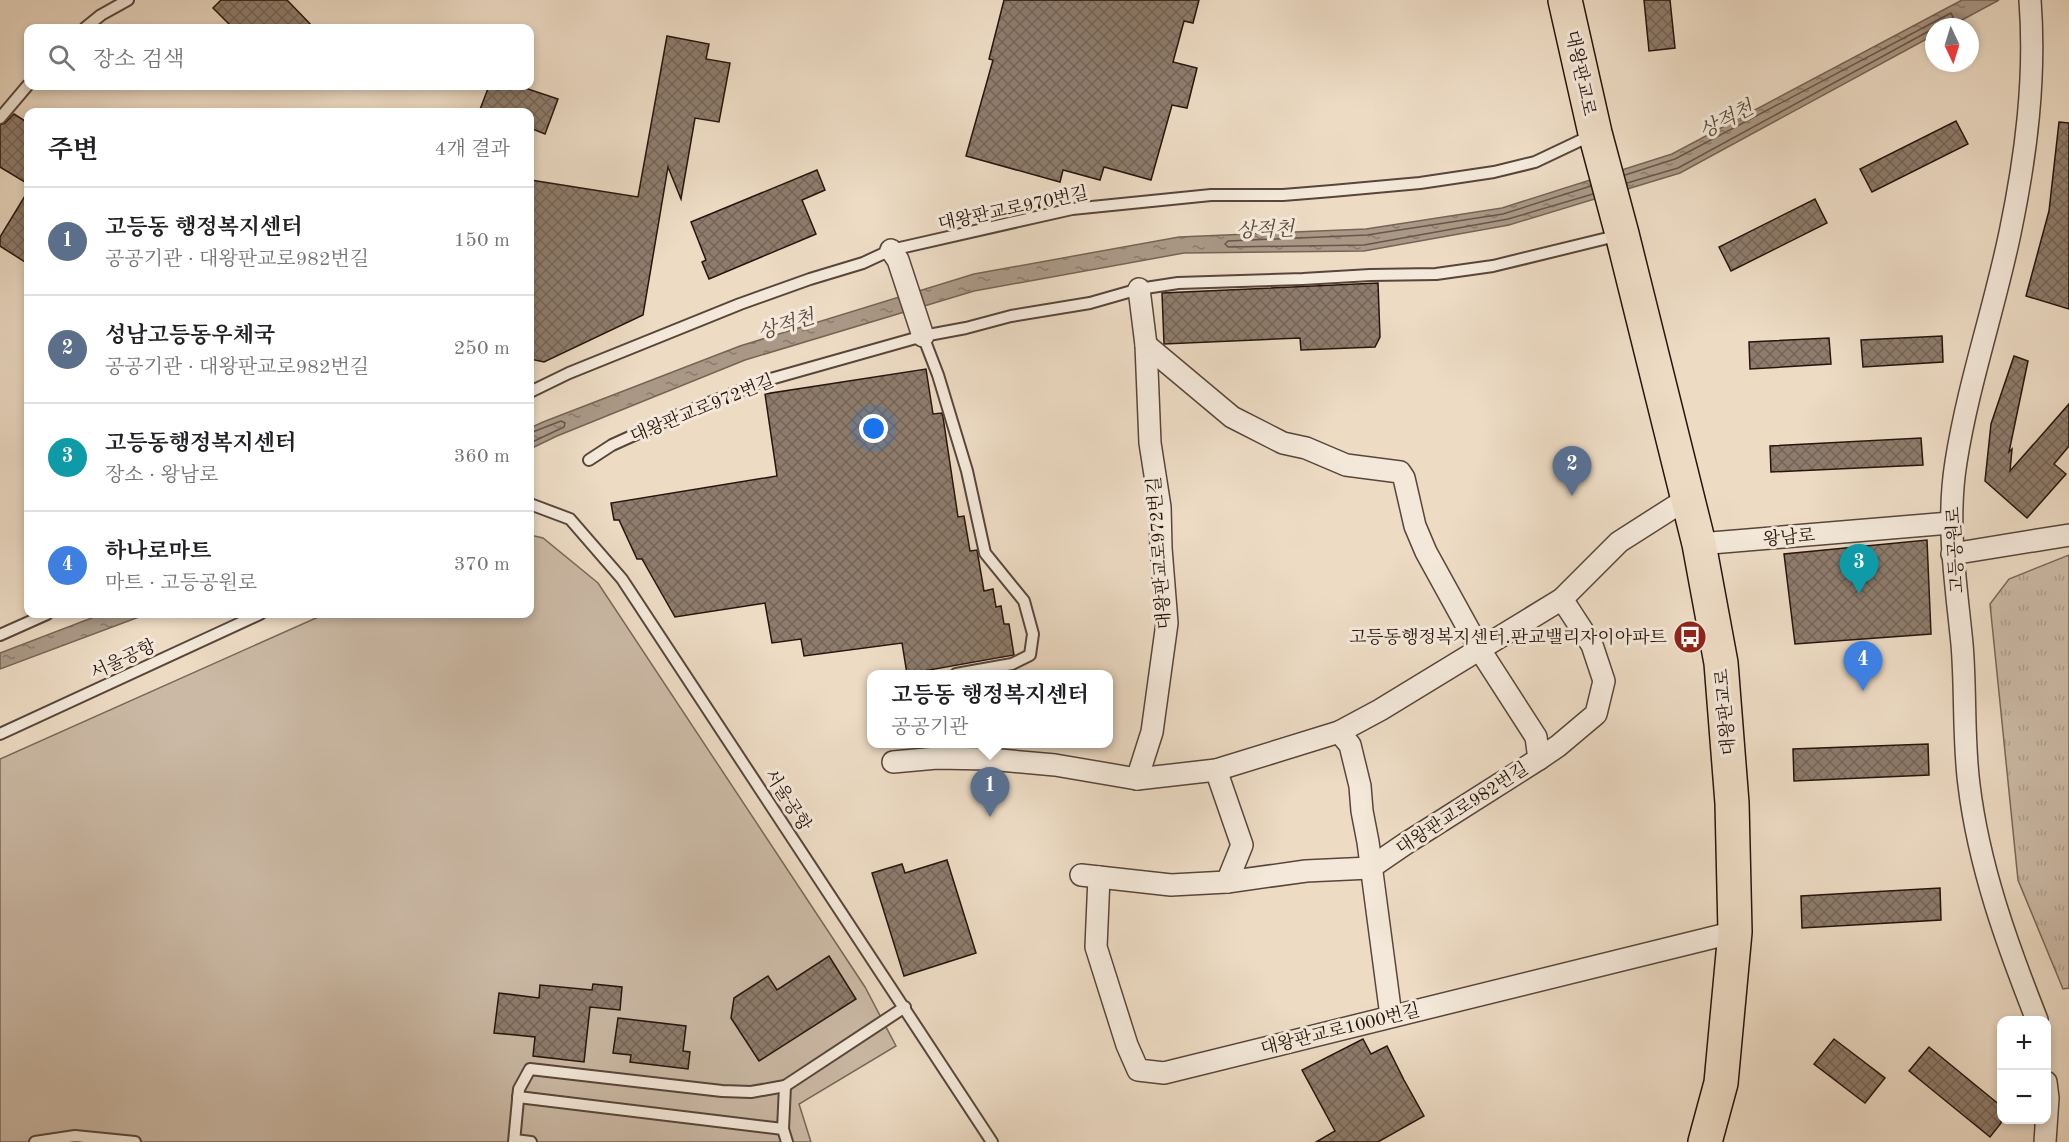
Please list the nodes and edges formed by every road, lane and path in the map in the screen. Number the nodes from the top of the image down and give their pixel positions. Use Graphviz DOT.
graph roads {
  1 [pos="128,0"];
  2 [pos="1565,0"];
  3 [pos="2030,0"];
  4 [pos="90,24"];
  5 [pos="24,90"];
  6 [pos="0,118"];
  7 [pos="1596,140"];
  8 [pos="1619,226"];
  9 [pos="895,255"];
  10 [pos="1139,289"];
  11 [pos="921,332"];
  12 [pos="1146,345"];
  13 [pos="534,390"];
  14 [pos="589,460"];
  15 [pos="1688,498"];
  16 [pos="534,506"];
  17 [pos="1950,523"];
  18 [pos="2069,536"];
  19 [pos="1699,544"];
  20 [pos="1952,554"];
  21 [pos="1563,599"];
  22 [pos="38,618"];
  23 [pos="251,618"];
  24 [pos="0,635"];
  25 [pos="1480,650"];
  26 [pos="981,670"];
  27 [pos="1339,732"];
  28 [pos="0,734"];
  29 [pos="1539,759"];
  30 [pos="893,762"];
  31 [pos="1216,770"];
  32 [pos="1137,779"];
  33 [pos="1370,868"];
  34 [pos="1227,882"];
  35 [pos="1735,932"];
  36 [pos="905,1007"];
  37 [pos="1391,1016"];
  38 [pos="2035,1016"];
  39 [pos="785,1086"];
  40 [pos="518,1097"];
  41 [pos="2046,1124"];
  42 [pos="783,1130"];
  43 [pos="515,1141"];
  44 [pos="35,1142"];
  45 [pos="135,1142"];
  46 [pos="531,1142"];
  47 [pos="787,1142"];
  48 [pos="992,1142"];
  49 [pos="1705,1142"];
  50 [pos="2045,1142"];
  1 -- 4 [label="lane"];
  2 -- 7 [label="main road, 대왕판교로"];
  3 -- 17 [label="street, 고등공원로"];
  5 -- 6 [label="lane"];
  7 -- 8 [label="main road, 대왕판교로"];
  7 -- 9 [label="lane, 대왕판교로970번길"];
  8 -- 10 [label="lane, 대왕판교로972번길"];
  8 -- 15 [label="main road, 대왕판교로"];
  9 -- 11 [label="street"];
  9 -- 13 [label="lane, 대왕판교로970번길"];
  10 -- 11 [label="lane, 대왕판교로972번길"];
  10 -- 12 [label="street, 대왕판교로972번길"];
  11 -- 14 [label="lane, 대왕판교로972번길"];
  11 -- 26 [label="lane"];
  12 -- 25 [label="street, 대왕판교로982번길"];
  12 -- 32 [label="street, 대왕판교로972번길"];
  15 -- 19 [label="main road, 대왕판교로"];
  15 -- 21 [label="street"];
  16 -- 36 [label="lane, 서울공항"];
  17 -- 19 [label="street, 왕남로"];
  17 -- 20 [label="street, 고등공원로"];
  18 -- 20 [label="street"];
  19 -- 35 [label="main road, 대왕판교로"];
  20 -- 38 [label="street, 고등공원로"];
  21 -- 25 [label="street"];
  21 -- 29 [label="street"];
  22 -- 24 [label="lane"];
  23 -- 28 [label="lane, 서울공항"];
  25 -- 27 [label="street"];
  25 -- 29 [label="street, 대왕판교로982번길"];
  27 -- 31 [label="street"];
  27 -- 33 [label="street, 대왕판교로982번길"];
  29 -- 33 [label="street, 대왕판교로982번길"];
  30 -- 32 [label="street"];
  31 -- 32 [label="street"];
  31 -- 34 [label="street"];
  33 -- 34 [label="street"];
  33 -- 37 [label="street, 대왕판교로982번길"];
  34 -- 37 [label="street, 대왕판교로1000번길"];
  35 -- 37 [label="street, 대왕판교로1000번길"];
  35 -- 49 [label="main road, 대왕판교로"];
  36 -- 39 [label="lane"];
  36 -- 48 [label="lane, 서울공항"];
  39 -- 40 [label="lane"];
  39 -- 42 [label="lane"];
  40 -- 42 [label="lane"];
  40 -- 43 [label="lane"];
  41 -- 50 [label="street"];
  42 -- 47 [label="lane"];
  43 -- 46 [label="lane"];
  44 -- 45 [label="lane"];
}
